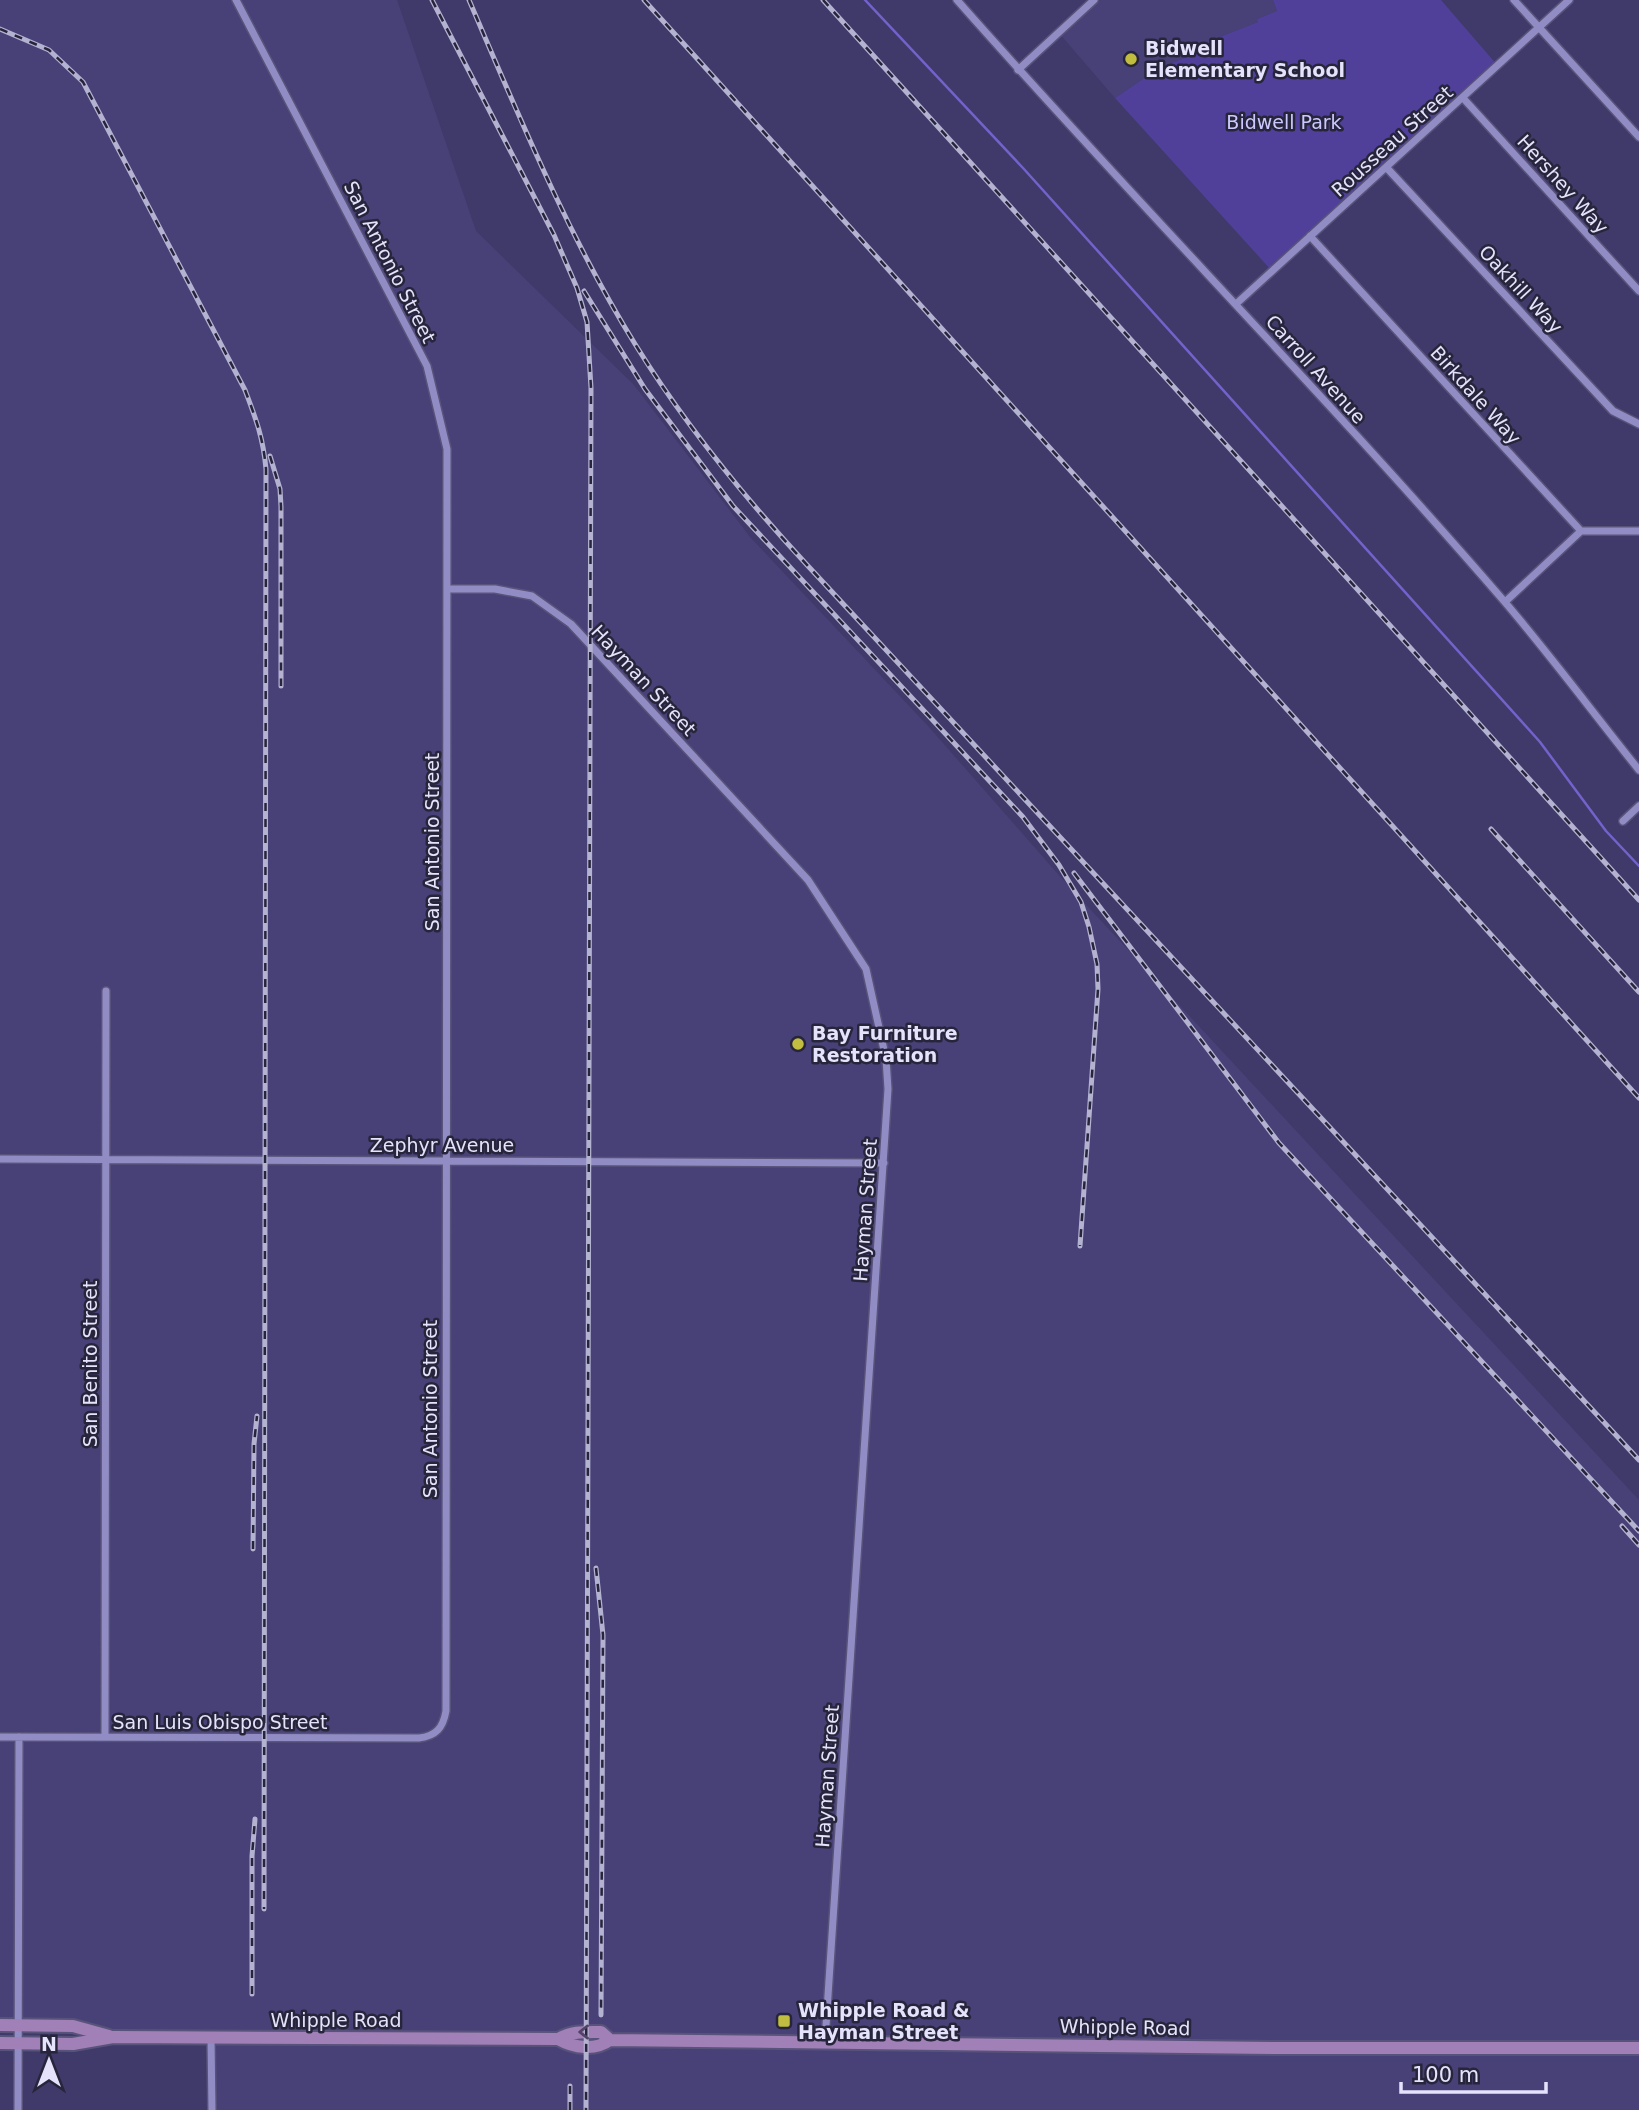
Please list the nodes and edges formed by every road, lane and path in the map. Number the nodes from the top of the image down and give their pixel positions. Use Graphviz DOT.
graph roads {
  1 [pos="236,0"];
  2 [pos="957,0"];
  3 [pos="1094,0"];
  4 [pos="1514,0"];
  5 [pos="1569,0"];
  6 [pos="1540,28"];
  7 [pos="1018,70"];
  8 [pos="1463,98"];
  9 [pos="1639,137"];
  10 [pos="1386,167"];
  11 [pos="1310,236"];
  12 [pos="1639,291"];
  13 [pos="1236,304"];
  14 [pos="1639,424"];
  15 [pos="1581,531"];
  16 [pos="1639,531"];
  17 [pos="449,589"];
  18 [pos="1505,602"];
  19 [pos="1639,770"];
  20 [pos="1639,806"];
  21 [pos="1623,821"];
  22 [pos="106,991"];
  23 [pos="0,1159"];
  24 [pos="106,1160"];
  25 [pos="446,1161"];
  26 [pos="884,1163"];
  27 [pos="438,1732"];
  28 [pos="0,1737"];
  29 [pos="19,1737"];
  30 [pos="106,1737"];
  31 [pos="0,2025"];
  32 [pos="19,2025"];
  33 [pos="113,2037"];
  34 [pos="211,2039"];
  35 [pos="825,2042"];
  36 [pos="0,2043"];
  37 [pos="19,2043"];
  38 [pos="1639,2048"];
  39 [pos="18,2110"];
  40 [pos="212,2110"];
  1 -- 17 [label="street, San Antonio Street"];
  2 -- 7 [label="street, Carroll Avenue"];
  3 -- 7 [label="street"];
  4 -- 6 [label="street"];
  5 -- 6 [label="street, Rousseau Street"];
  6 -- 8 [label="street, Rousseau Street"];
  6 -- 9 [label="street"];
  7 -- 13 [label="street, Carroll Avenue"];
  8 -- 10 [label="street, Rousseau Street"];
  8 -- 12 [label="street, Hershey Way"];
  10 -- 11 [label="street, Rousseau Street"];
  10 -- 14 [label="street, Oakhill Way"];
  11 -- 13 [label="street, Rousseau Street"];
  11 -- 15 [label="street, Birkdale Way"];
  13 -- 18 [label="street, Carroll Avenue"];
  15 -- 16 [label="street"];
  15 -- 18 [label="street"];
  17 -- 25 [label="street, San Antonio Street"];
  17 -- 26 [label="street, Hayman Street"];
  18 -- 19 [label="street, Carroll Avenue"];
  20 -- 21 [label="street"];
  22 -- 24 [label="street, San Benito Street"];
  23 -- 24 [label="street, Zephyr Avenue"];
  24 -- 25 [label="street, Zephyr Avenue"];
  24 -- 30 [label="street, San Benito Street"];
  25 -- 26 [label="street, Zephyr Avenue"];
  25 -- 27 [label="street, San Antonio Street"];
  26 -- 35 [label="street, Hayman Street"];
  27 -- 30 [label="street, San Luis Obispo Street"];
  28 -- 29 [label="street, San Luis Obispo Street"];
  29 -- 30 [label="street, San Luis Obispo Street"];
  29 -- 32 [label="street"];
  31 -- 32 [label="main road, Whipple Road"];
  32 -- 33 [label="main road, Whipple Road"];
  32 -- 37 [label="street"];
  33 -- 34 [label="main road, Whipple Road"];
  33 -- 37 [label="main road, Whipple Road"];
  34 -- 35 [label="main road, Whipple Road"];
  34 -- 40 [label="street"];
  35 -- 38 [label="main road, Whipple Road"];
  36 -- 37 [label="main road, Whipple Road"];
  37 -- 39 [label="street"];
}
